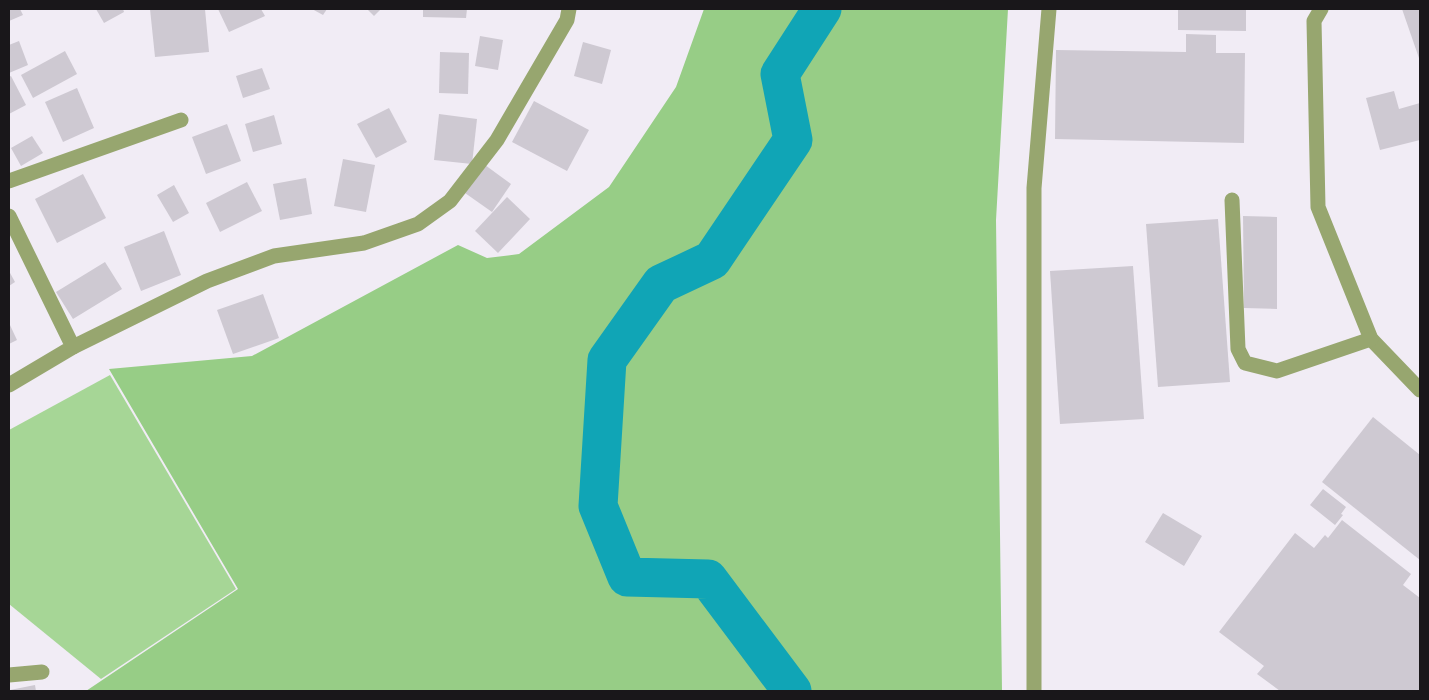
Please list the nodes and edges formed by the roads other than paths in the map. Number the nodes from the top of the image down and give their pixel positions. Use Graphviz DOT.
graph roads {
  1 [pos="570,9"];
  2 [pos="1049,9"];
  3 [pos="1321,9"];
  4 [pos="181,120"];
  5 [pos="9,181"];
  6 [pos="1232,200"];
  7 [pos="9,216"];
  8 [pos="1371,339"];
  9 [pos="73,347"];
  10 [pos="9,385"];
  11 [pos="1420,390"];
  12 [pos="42,672"];
  13 [pos="9,675"];
  14 [pos="1034,691"];
  1 -- 9 [label="street"];
  2 -- 14 [label="street"];
  3 -- 8 [label="street"];
  4 -- 5 [label="street"];
  6 -- 8 [label="street"];
  7 -- 9 [label="street"];
  8 -- 11 [label="street"];
  9 -- 10 [label="street"];
  12 -- 13 [label="street"];
}
